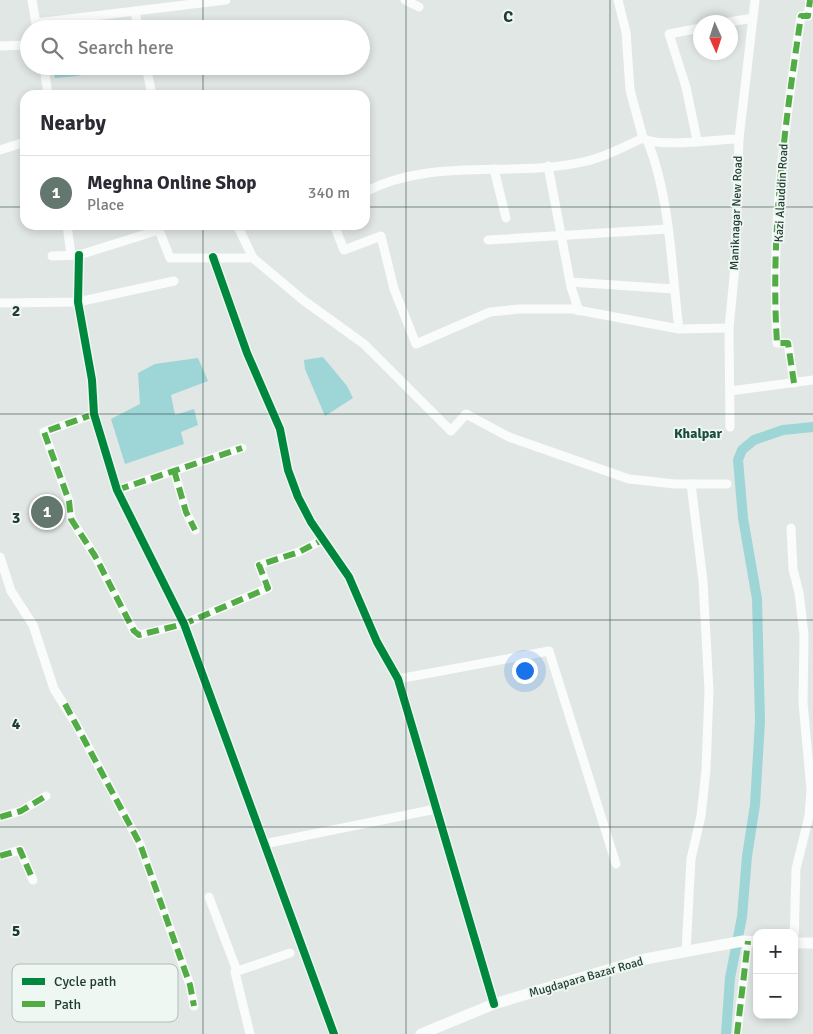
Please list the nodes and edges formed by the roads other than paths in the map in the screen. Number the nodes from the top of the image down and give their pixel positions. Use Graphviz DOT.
graph roads {
  1 [pos="32,0"];
  2 [pos="226,0"];
  3 [pos="405,0"];
  4 [pos="618,0"];
  5 [pos="755,0"];
  6 [pos="810,0"];
  7 [pos="419,8"];
  8 [pos="134,11"];
  9 [pos="754,18"];
  10 [pos="36,20"];
  11 [pos="76,20"];
  12 [pos="136,20"];
  13 [pos="738,21"];
  14 [pos="693,29"];
  15 [pos="20,45"];
  16 [pos="0,46"];
  17 [pos="45,75"];
  18 [pos="148,75"];
  19 [pos="47,90"];
  20 [pos="151,90"];
  21 [pos="739,139"];
  22 [pos="646,140"];
  23 [pos="697,140"];
  24 [pos="20,144"];
  25 [pos="0,150"];
  26 [pos="548,166"];
  27 [pos="494,169"];
  28 [pos="370,190"];
  29 [pos="506,218"];
  30 [pos="668,229"];
  31 [pos="68,230"];
  32 [pos="152,230"];
  33 [pos="159,230"];
  34 [pos="239,230"];
  35 [pos="336,230"];
  36 [pos="561,236"];
  37 [pos="488,240"];
  38 [pos="75,255"];
  39 [pos="52,256"];
  40 [pos="213,257"];
  41 [pos="253,258"];
  42 [pos="174,281"];
  43 [pos="570,282"];
  44 [pos="674,289"];
  45 [pos="78,302"];
  46 [pos="0,303"];
  47 [pos="579,310"];
  48 [pos="729,328"];
  49 [pos="679,329"];
  50 [pos="813,380"];
  51 [pos="794,383"];
  52 [pos="730,391"];
  53 [pos="94,414"];
  54 [pos="730,427"];
  55 [pos="242,448"];
  56 [pos="174,470"];
  57 [pos="691,484"];
  58 [pos="727,484"];
  59 [pos="118,490"];
  60 [pos="790,528"];
  61 [pos="195,530"];
  62 [pos="324,539"];
  63 [pos="0,557"];
  64 [pos="184,624"];
  65 [pos="398,679"];
  66 [pos="46,796"];
  67 [pos="436,808"];
  68 [pos="0,817"];
  69 [pos="264,844"];
  70 [pos="0,856"];
  71 [pos="616,864"];
  72 [pos="33,880"];
  73 [pos="209,897"];
  74 [pos="794,929"];
  75 [pos="749,941"];
  76 [pos="798,943"];
  77 [pos="813,943"];
  78 [pos="686,951"];
  79 [pos="290,953"];
  80 [pos="237,971"];
  81 [pos="494,1004"];
  82 [pos="194,1006"];
  83 [pos="250,1034"];
  84 [pos="334,1034"];
  85 [pos="422,1034"];
  86 [pos="737,1034"];
  1 -- 10 [label="street"];
  2 -- 8 [label="street"];
  3 -- 7 [label="street"];
  4 -- 22 [label="street"];
  5 -- 9 [label="street, Maniknagar New Road"];
  6 -- 51 [label="street, Kazi Alauddin Road"];
  8 -- 11 [label="street"];
  8 -- 12 [label="street"];
  9 -- 13 [label="street"];
  9 -- 21 [label="street, Maniknagar New Road"];
  14 -- 23 [label="street"];
  15 -- 16 [label="street"];
  17 -- 19 [label="street"];
  18 -- 20 [label="street"];
  21 -- 23 [label="street"];
  21 -- 48 [label="street, Maniknagar New Road"];
  22 -- 23 [label="street"];
  22 -- 26 [label="street"];
  22 -- 30 [label="street"];
  24 -- 25 [label="street"];
  26 -- 27 [label="street"];
  26 -- 36 [label="street"];
  27 -- 28 [label="street"];
  27 -- 29 [label="street"];
  30 -- 36 [label="street"];
  30 -- 44 [label="street"];
  31 -- 38 [label="street"];
  32 -- 38 [label="street"];
  33 -- 40 [label="street"];
  34 -- 41 [label="street"];
  35 -- 47 [label="street"];
  36 -- 37 [label="street"];
  36 -- 43 [label="street"];
  38 -- 39 [label="street"];
  38 -- 45 [label="street"];
  40 -- 41 [label="street"];
  40 -- 62 [label="street"];
  41 -- 57 [label="street"];
  42 -- 45 [label="street"];
  43 -- 44 [label="street"];
  43 -- 47 [label="street"];
  44 -- 49 [label="street"];
  45 -- 46 [label="street"];
  45 -- 53 [label="street"];
  47 -- 49 [label="street"];
  48 -- 49 [label="street"];
  48 -- 52 [label="street, Maniknagar New Road"];
  50 -- 51 [label="street"];
  51 -- 52 [label="street"];
  52 -- 54 [label="street, Maniknagar New Road"];
  53 -- 59 [label="street"];
  53 -- 64 [label="street"];
  55 -- 56 [label="street"];
  56 -- 59 [label="street"];
  56 -- 61 [label="street"];
  57 -- 58 [label="street"];
  57 -- 78 [label="street"];
  59 -- 64 [label="street"];
  60 -- 74 [label="street"];
  62 -- 64 [label="street"];
  62 -- 65 [label="street"];
  63 -- 82 [label="street"];
  64 -- 69 [label="street"];
  65 -- 67 [label="street"];
  65 -- 71 [label="street"];
  66 -- 68 [label="street"];
  67 -- 69 [label="street"];
  67 -- 81 [label="street"];
  69 -- 84 [label="street"];
  70 -- 72 [label="street"];
  73 -- 80 [label="street"];
  75 -- 78 [label="street, Mugdapara Bazar Road"];
  75 -- 86 [label="street"];
  76 -- 77 [label="street"];
  78 -- 81 [label="street, Mugdapara Bazar Road"];
  79 -- 80 [label="street"];
  80 -- 83 [label="street"];
  81 -- 85 [label="street, Mugdapara Bazar Road"];
}
